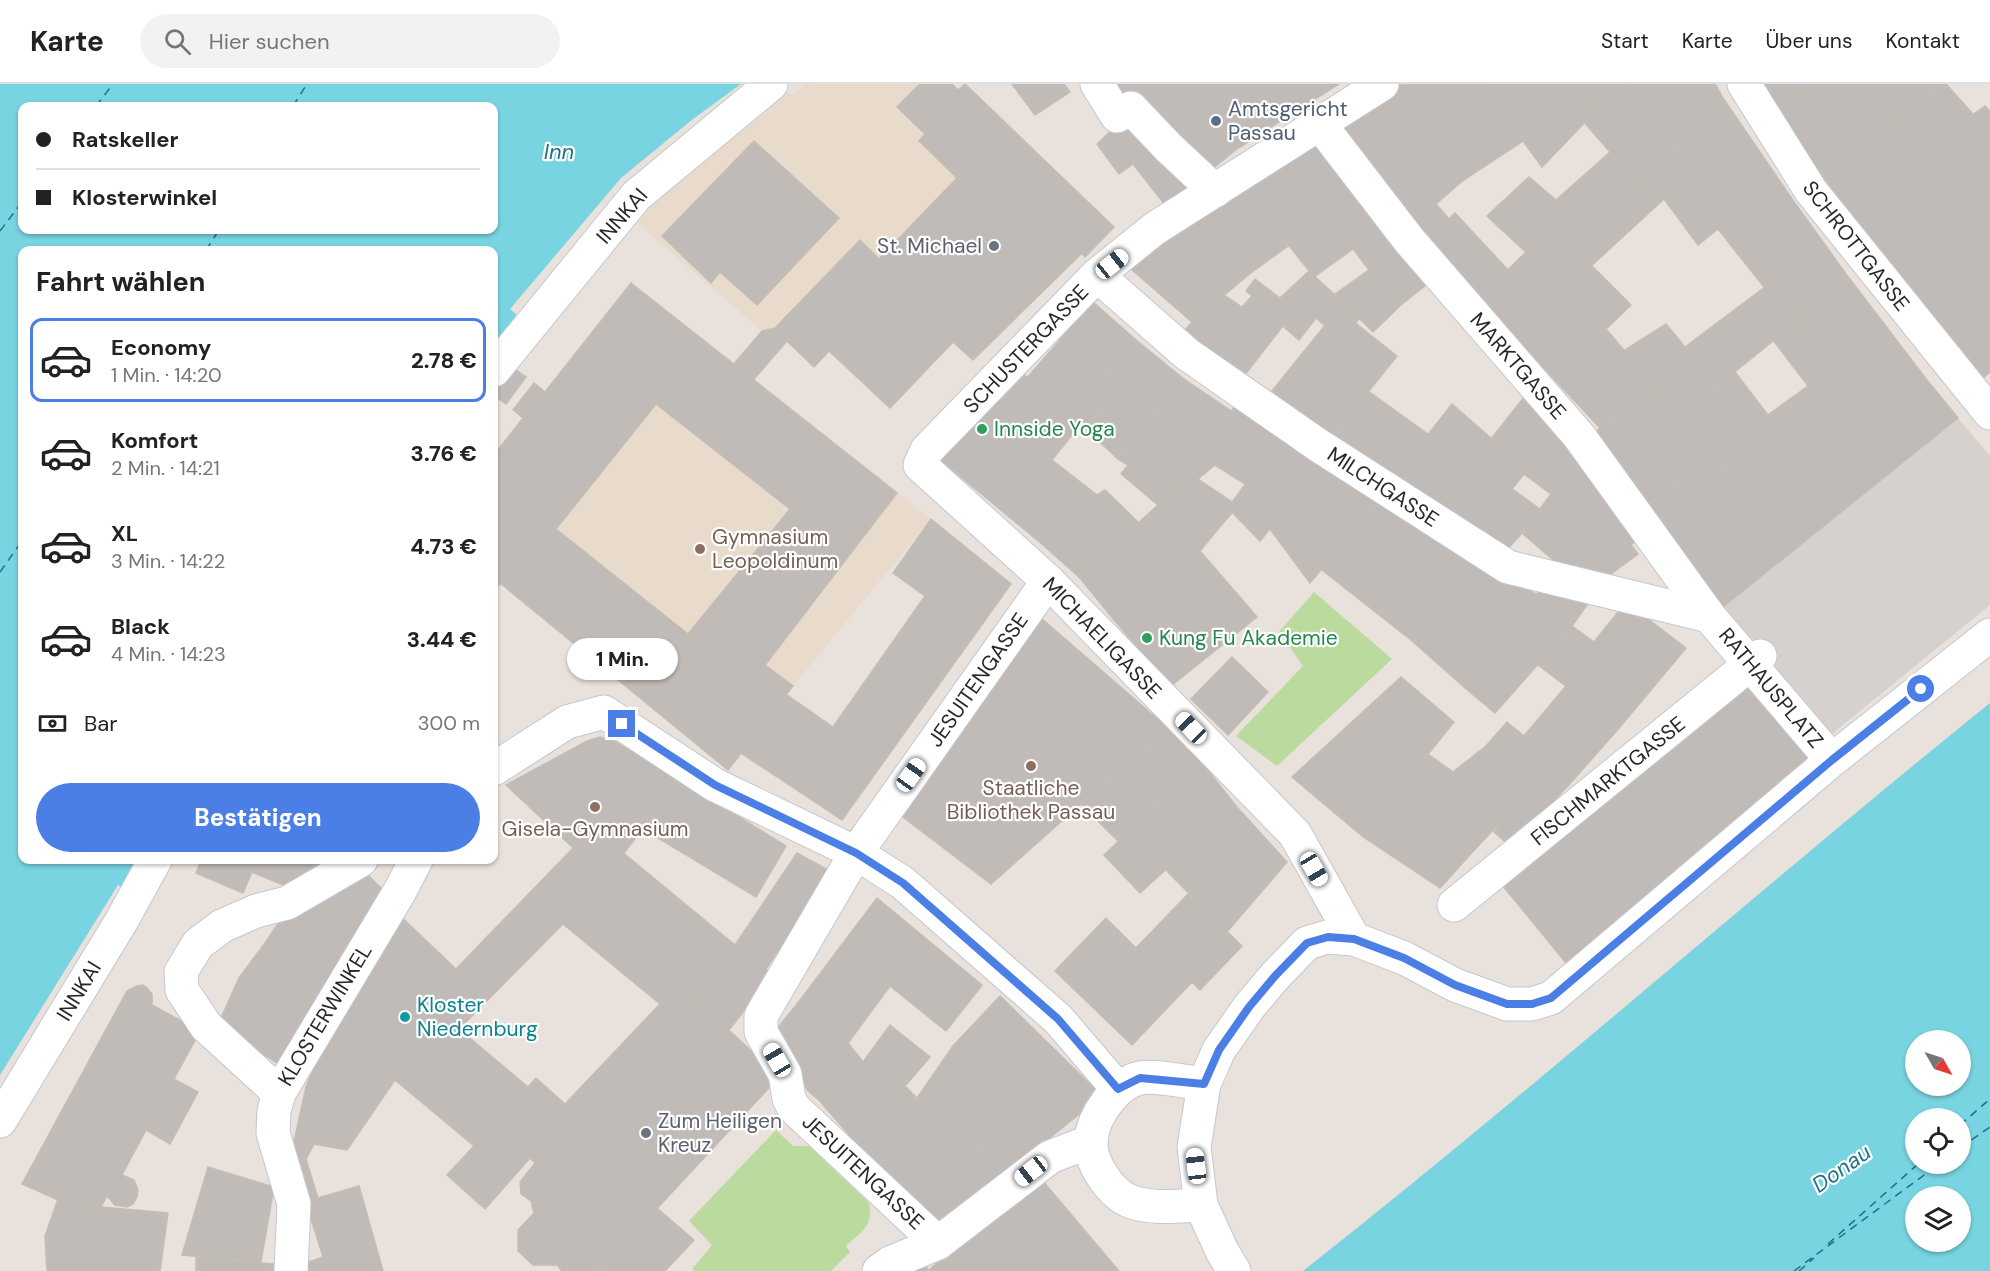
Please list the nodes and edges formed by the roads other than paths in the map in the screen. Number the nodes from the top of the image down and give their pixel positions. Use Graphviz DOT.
graph roads {
  1 [pos="771,84"];
  2 [pos="1097,84"];
  3 [pos="1382,84"];
  4 [pos="1744,84"];
  5 [pos="1319,123"];
  6 [pos="1215,191"];
  7 [pos="1097,275"];
  8 [pos="498,365"];
  9 [pos="1981,408"];
  10 [pos="920,465"];
  11 [pos="1048,581"];
  12 [pos="1710,616"];
  13 [pos="1990,635"];
  14 [pos="1756,660"];
  15 [pos="1832,760"];
  16 [pos="498,766"];
  17 [pos="856,853"];
  18 [pos="153,864"];
  19 [pos="354,864"];
  20 [pos="414,864"];
  21 [pos="1454,905"];
  22 [pos="1354,939"];
  23 [pos="1204,1084"];
  24 [pos="1118,1089"];
  25 [pos="279,1093"];
  26 [pos="0,1121"];
  27 [pos="1091,1141"];
  28 [pos="1201,1205"];
  29 [pos="938,1243"];
  30 [pos="1228,1261"];
  31 [pos="291,1271"];
  32 [pos="879,1271"];
  1 -- 8 [label="street, INNKAI"];
  2 -- 6 [label="street"];
  3 -- 5 [label="street, SCHUSTERGASSE"];
  4 -- 9 [label="street, SCHROTTGASSE"];
  5 -- 6 [label="street, SCHUSTERGASSE"];
  5 -- 12 [label="street, MARKTGASSE"];
  6 -- 7 [label="street, SCHUSTERGASSE"];
  7 -- 10 [label="street, SCHUSTERGASSE"];
  7 -- 12 [label="street, MILCHGASSE"];
  10 -- 11 [label="street, MICHAELIGASSE"];
  11 -- 17 [label="street, JESUITENGASSE"];
  11 -- 22 [label="street, MICHAELIGASSE"];
  12 -- 14 [label="street, RATHAUSPLATZ"];
  13 -- 15 [label="street"];
  14 -- 15 [label="street, RATHAUSPLATZ"];
  14 -- 21 [label="street, FISCHMARKTGASSE"];
  15 -- 22 [label="street"];
  16 -- 17 [label="street"];
  17 -- 24 [label="street"];
  17 -- 29 [label="street, JESUITENGASSE"];
  18 -- 26 [label="street, INNKAI"];
  19 -- 25 [label="street, KLOSTERWINKEL"];
  20 -- 25 [label="street, KLOSTERWINKEL"];
  22 -- 23 [label="street"];
  23 -- 24 [label="street"];
  23 -- 28 [label="street"];
  24 -- 27 [label="street"];
  25 -- 31 [label="street"];
  27 -- 28 [label="street"];
  27 -- 29 [label="street"];
  28 -- 30 [label="street"];
  29 -- 32 [label="street"];
}
